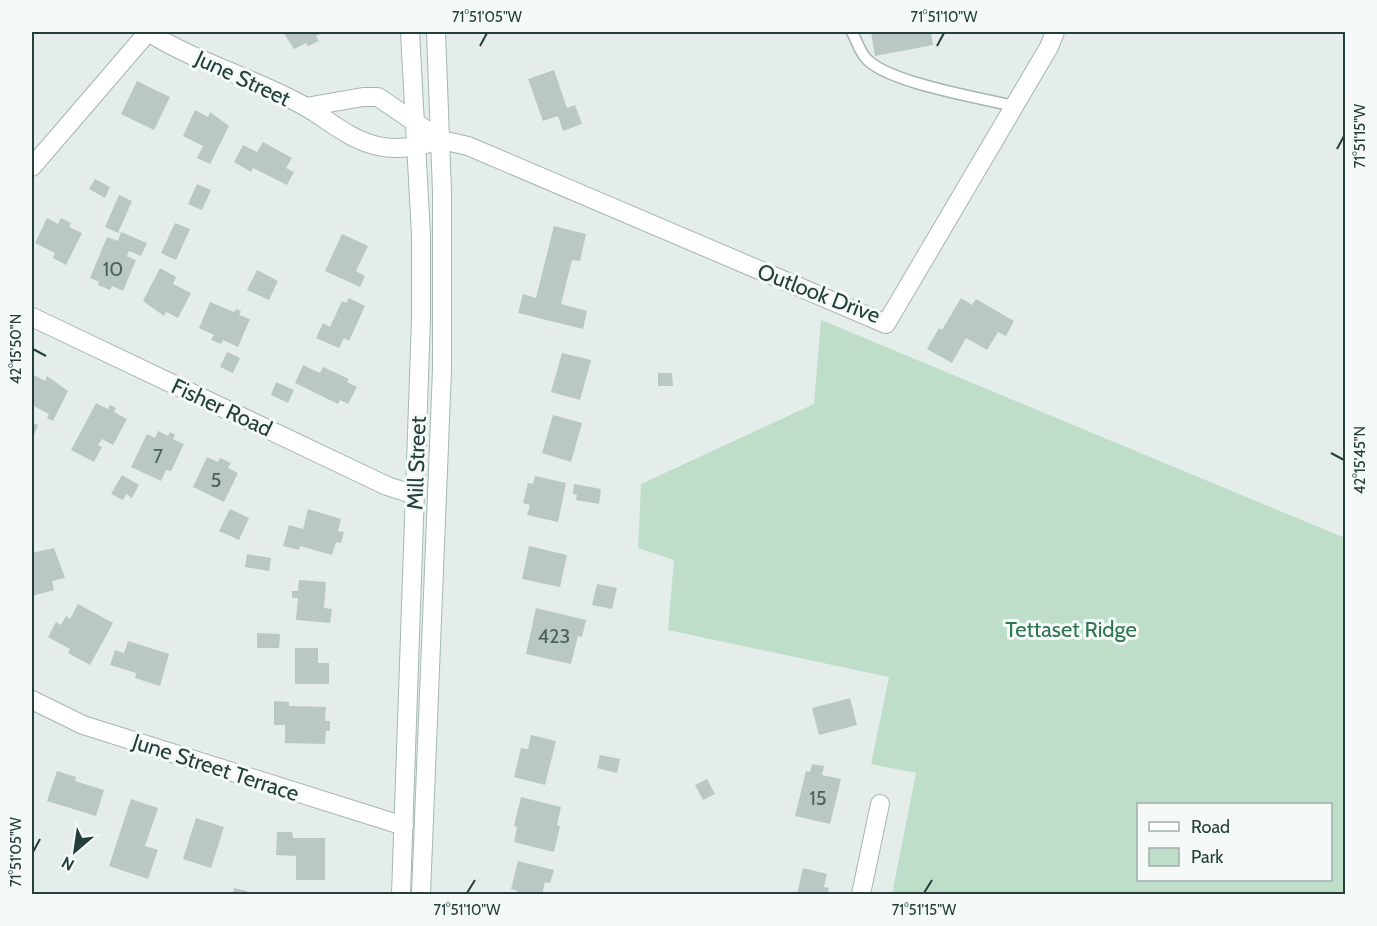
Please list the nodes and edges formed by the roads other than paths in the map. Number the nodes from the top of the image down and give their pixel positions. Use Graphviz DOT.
graph roads {
  1 [pos="148,32"];
  2 [pos="410,32"];
  3 [pos="436,32"];
  4 [pos="852,32"];
  5 [pos="1055,32"];
  6 [pos="1014,106"];
  7 [pos="306,107"];
  8 [pos="416,123"];
  9 [pos="441,140"];
  10 [pos="418,147"];
  11 [pos="32,167"];
  12 [pos="32,317"];
  13 [pos="415,495"];
  14 [pos="32,700"];
  15 [pos="880,804"];
  16 [pos="404,826"];
  17 [pos="400,894"];
  18 [pos="422,894"];
  19 [pos="861,894"];
  1 -- 7 [label="street, June Street"];
  1 -- 11 [label="street"];
  2 -- 8 [label="street, Mill Street"];
  3 -- 9 [label="street, Mill Street"];
  4 -- 6 [label="lane"];
  5 -- 6 [label="street, Outlook Drive"];
  6 -- 9 [label="street, Outlook Drive"];
  7 -- 8 [label="street, June Street"];
  7 -- 10 [label="street, June Street"];
  8 -- 9 [label="street, June Street"];
  8 -- 10 [label="street, Mill Street"];
  9 -- 10 [label="street, June Street"];
  9 -- 18 [label="street, Mill Street"];
  10 -- 13 [label="street, Mill Street"];
  12 -- 13 [label="street, Fisher Road"];
  13 -- 16 [label="street, Mill Street"];
  14 -- 16 [label="street, June Street Terrace"];
  15 -- 19 [label="street"];
  16 -- 17 [label="street, Mill Street"];
}
